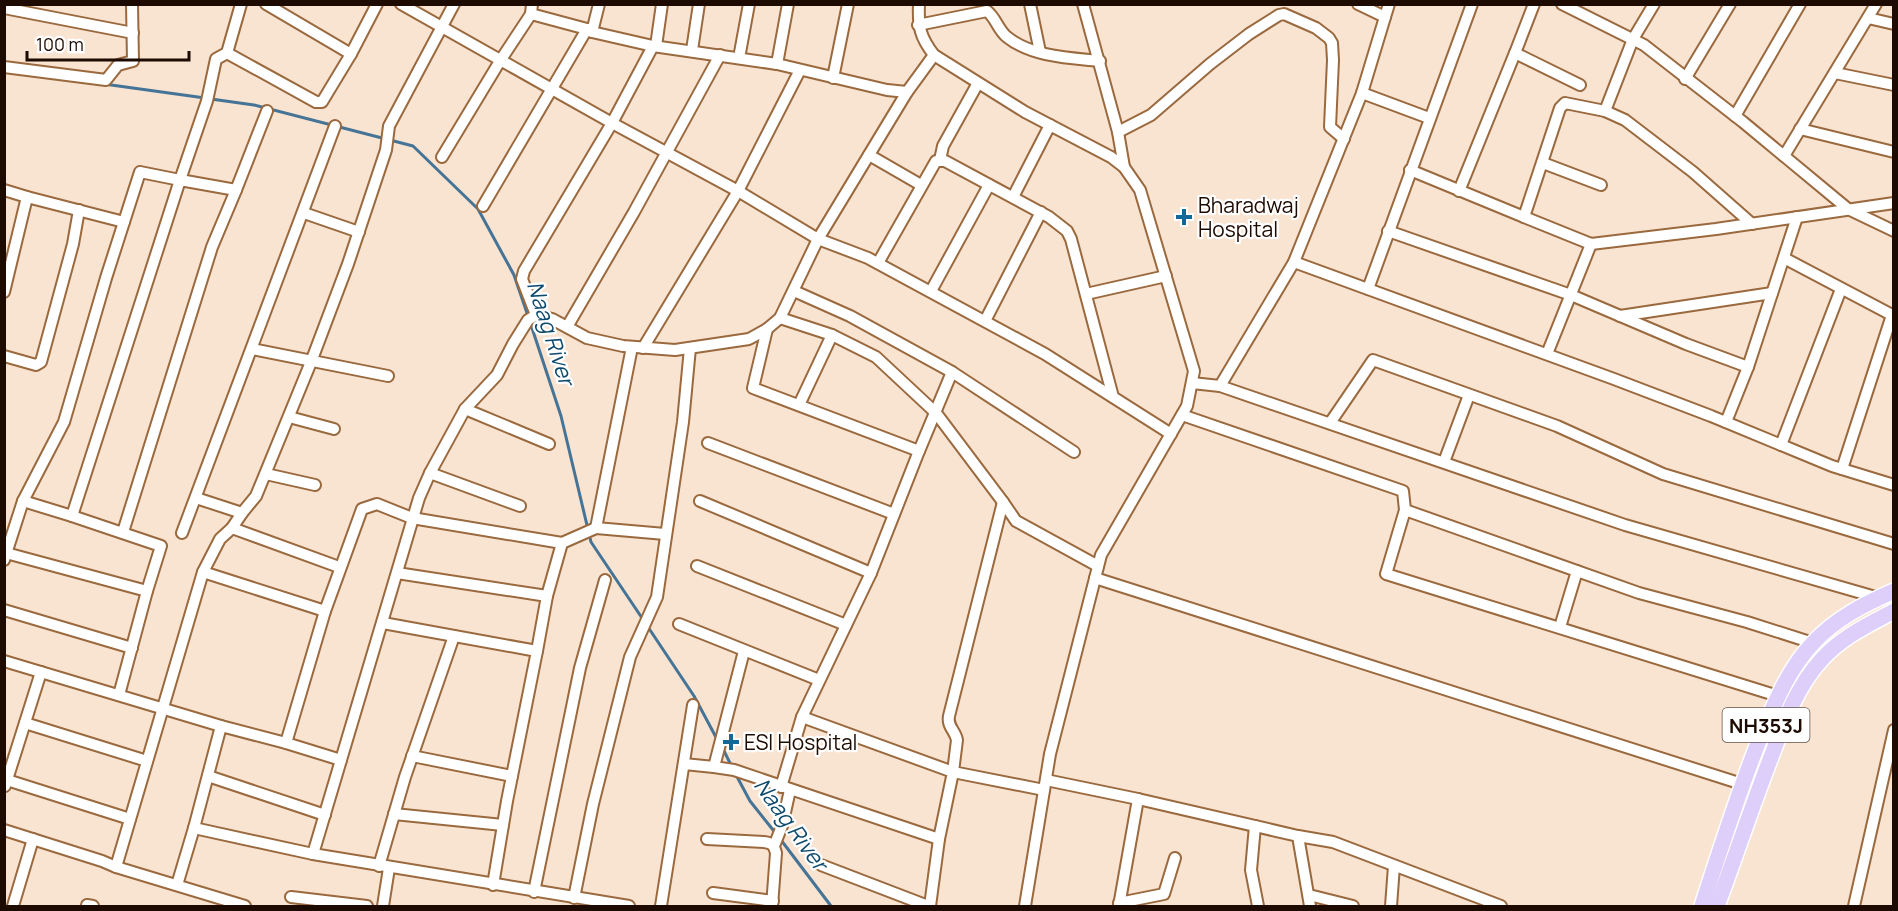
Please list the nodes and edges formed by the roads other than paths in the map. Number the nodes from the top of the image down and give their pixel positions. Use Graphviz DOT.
graph roads {
  1 [pos="132,4"];
  2 [pos="241,4"];
  3 [pos="266,4"];
  4 [pos="377,4"];
  5 [pos="401,4"];
  6 [pos="454,4"];
  7 [pos="599,4"];
  8 [pos="662,4"];
  9 [pos="699,4"];
  10 [pos="749,4"];
  11 [pos="788,4"];
  12 [pos="848,4"];
  13 [pos="919,4"];
  14 [pos="1030,4"];
  15 [pos="1083,4"];
  16 [pos="1358,4"];
  17 [pos="1389,4"];
  18 [pos="1472,4"];
  19 [pos="1534,4"];
  20 [pos="1562,4"];
  21 [pos="1654,4"];
  22 [pos="1730,4"];
  23 [pos="1800,4"];
  24 [pos="1876,4"];
  25 [pos="4,8"];
  26 [pos="531,9"];
  27 [pos="1385,17"];
  28 [pos="1868,18"];
  29 [pos="1893,24"];
  30 [pos="918,25"];
  31 [pos="441,28"];
  32 [pos="590,30"];
  33 [pos="133,33"];
  34 [pos="1633,39"];
  35 [pos="654,46"];
  36 [pos="692,50"];
  37 [pos="1040,52"];
  38 [pos="227,53"];
  39 [pos="1515,53"];
  40 [pos="351,54"];
  41 [pos="720,55"];
  42 [pos="934,55"];
  43 [pos="740,58"];
  44 [pos="500,61"];
  45 [pos="1100,61"];
  46 [pos="777,64"];
  47 [pos="4,67"];
  48 [pos="800,70"];
  49 [pos="1834,72"];
  50 [pos="833,78"];
  51 [pos="1685,79"];
  52 [pos="978,83"];
  53 [pos="1580,85"];
  54 [pos="1893,85"];
  55 [pos="552,90"];
  56 [pos="907,92"];
  57 [pos="1362,93"];
  58 [pos="267,111"];
  59 [pos="1605,111"];
  60 [pos="1735,116"];
  61 [pos="1429,118"];
  62 [pos="612,123"];
  63 [pos="1050,125"];
  64 [pos="335,126"];
  65 [pos="1800,129"];
  66 [pos="1118,132"];
  67 [pos="1344,139"];
  68 [pos="1893,152"];
  69 [pos="667,153"];
  70 [pos="869,155"];
  71 [pos="1784,156"];
  72 [pos="442,157"];
  73 [pos="940,160"];
  74 [pos="1543,163"];
  75 [pos="1124,167"];
  76 [pos="1410,171"];
  77 [pos="180,180"];
  78 [pos="921,185"];
  79 [pos="989,185"];
  80 [pos="1601,185"];
  81 [pos="4,190"];
  82 [pos="236,190"];
  83 [pos="738,191"];
  84 [pos="1459,191"];
  85 [pos="27,197"];
  86 [pos="1013,197"];
  87 [pos="1893,203"];
  88 [pos="483,206"];
  89 [pos="1848,209"];
  90 [pos="79,210"];
  91 [pos="1041,212"];
  92 [pos="304,213"];
  93 [pos="1524,217"];
  94 [pos="1797,217"];
  95 [pos="124,222"];
  96 [pos="1752,224"];
  97 [pos="1388,231"];
  98 [pos="1893,231"];
  99 [pos="359,232"];
  100 [pos="818,239"];
  101 [pos="1592,244"];
  102 [pos="1784,258"];
  103 [pos="1294,262"];
  104 [pos="878,263"];
  105 [pos="1166,276"];
  106 [pos="1368,289"];
  107 [pos="1841,289"];
  108 [pos="794,291"];
  109 [pos="931,291"];
  110 [pos="4,292"];
  111 [pos="1772,293"];
  112 [pos="1086,294"];
  113 [pos="1571,295"];
  114 [pos="1892,315"];
  115 [pos="1619,316"];
  116 [pos="532,317"];
  117 [pos="780,318"];
  118 [pos="985,321"];
  119 [pos="567,327"];
  120 [pos="767,329"];
  121 [pos="832,335"];
  122 [pos="637,347"];
  123 [pos="690,348"];
  124 [pos="252,350"];
  125 [pos="1547,354"];
  126 [pos="4,356"];
  127 [pos="311,362"];
  128 [pos="1748,367"];
  129 [pos="952,372"];
  130 [pos="388,376"];
  131 [pos="1192,383"];
  132 [pos="1220,386"];
  133 [pos="1469,394"];
  134 [pos="1113,397"];
  135 [pos="799,405"];
  136 [pos="465,409"];
  137 [pos="936,413"];
  138 [pos="1182,414"];
  139 [pos="289,417"];
  140 [pos="1726,422"];
  141 [pos="1330,423"];
  142 [pos="334,429"];
  143 [pos="1171,434"];
  144 [pos="708,443"];
  145 [pos="549,444"];
  146 [pos="1781,445"];
  147 [pos="919,451"];
  148 [pos="1074,452"];
  149 [pos="1444,462"];
  150 [pos="1842,469"];
  151 [pos="430,473"];
  152 [pos="266,474"];
  153 [pos="315,485"];
  154 [pos="1893,485"];
  155 [pos="196,498"];
  156 [pos="23,501"];
  157 [pos="700,501"];
  158 [pos="1003,502"];
  159 [pos="520,506"];
  160 [pos="1405,510"];
  161 [pos="894,514"];
  162 [pos="72,516"];
  163 [pos="412,518"];
  164 [pos="237,520"];
  165 [pos="594,529"];
  166 [pos="123,532"];
  167 [pos="182,533"];
  168 [pos="665,534"];
  169 [pos="565,541"];
  170 [pos="1893,544"];
  171 [pos="5,556"];
  172 [pos="697,566"];
  173 [pos="1098,566"];
  174 [pos="339,567"];
  175 [pos="1577,571"];
  176 [pos="202,572"];
  177 [pos="397,573"];
  178 [pos="871,573"];
  179 [pos="1095,578"];
  180 [pos="605,580"];
  181 [pos="147,591"];
  182 [pos="1886,595"];
  183 [pos="547,596"];
  184 [pos="4,610"];
  185 [pos="325,611"];
  186 [pos="1893,611"];
  187 [pos="383,623"];
  188 [pos="679,624"];
  189 [pos="846,625"];
  190 [pos="1560,627"];
  191 [pos="454,636"];
  192 [pos="1813,643"];
  193 [pos="132,648"];
  194 [pos="537,651"];
  195 [pos="744,651"];
  196 [pos="4,661"];
  197 [pos="41,672"];
  198 [pos="819,680"];
  199 [pos="119,695"];
  200 [pos="1778,696"];
  201 [pos="693,705"];
  202 [pos="163,708"];
  203 [pos="802,717"];
  204 [pos="25,723"];
  205 [pos="221,726"];
  206 [pos="1893,730"];
  207 [pos="286,742"];
  208 [pos="412,756"];
  209 [pos="341,760"];
  210 [pos="147,761"];
  211 [pos="684,764"];
  212 [pos="714,767"];
  213 [pos="953,772"];
  214 [pos="208,776"];
  215 [pos="512,776"];
  216 [pos="6,783"];
  217 [pos="1742,784"];
  218 [pos="1045,785"];
  219 [pos="786,788"];
  220 [pos="1138,799"];
  221 [pos="394,814"];
  222 [pos="325,815"];
  223 [pos="130,819"];
  224 [pos="503,825"];
  225 [pos="1254,826"];
  226 [pos="194,828"];
  227 [pos="4,830"];
  228 [pos="1298,836"];
  229 [pos="33,839"];
  230 [pos="707,839"];
  231 [pos="939,839"];
  232 [pos="776,843"];
  233 [pos="313,854"];
  234 [pos="1175,858"];
  235 [pos="821,865"];
  236 [pos="1394,866"];
  237 [pos="116,867"];
  238 [pos="384,867"];
  239 [pos="177,885"];
  240 [pos="493,885"];
  241 [pos="534,891"];
  242 [pos="713,893"];
  243 [pos="291,897"];
  244 [pos="574,898"];
  245 [pos="1162,901"];
  246 [pos="1309,901"];
  247 [pos="1477,902"];
  248 [pos="309,903"];
  249 [pos="772,904"];
  250 [pos="1119,904"];
  251 [pos="13,906"];
  252 [pos="87,906"];
  253 [pos="93,906"];
  254 [pos="246,906"];
  255 [pos="367,906"];
  256 [pos="383,906"];
  257 [pos="623,906"];
  258 [pos="661,906"];
  259 [pos="929,906"];
  260 [pos="1025,906"];
  261 [pos="1258,906"];
  262 [pos="1353,906"];
  263 [pos="1391,906"];
  264 [pos="1501,906"];
  265 [pos="1702,906"];
  266 [pos="1717,906"];
  267 [pos="1854,906"];
  1 -- 33 [label="street"];
  2 -- 38 [label="street"];
  3 -- 40 [label="street"];
  4 -- 40 [label="street"];
  5 -- 31 [label="street"];
  6 -- 31 [label="street"];
  7 -- 32 [label="street"];
  8 -- 35 [label="street"];
  9 -- 36 [label="street"];
  10 -- 43 [label="street"];
  11 -- 46 [label="street"];
  12 -- 50 [label="street"];
  13 -- 30 [label="street"];
  14 -- 37 [label="street"];
  15 -- 45 [label="street"];
  16 -- 27 [label="street"];
  17 -- 27 [label="street"];
  18 -- 61 [label="street"];
  19 -- 39 [label="street"];
  20 -- 34 [label="street"];
  21 -- 34 [label="street"];
  22 -- 51 [label="street"];
  23 -- 60 [label="street"];
  24 -- 28 [label="street"];
  25 -- 33 [label="street"];
  26 -- 32 [label="street"];
  26 -- 44 [label="street"];
  27 -- 57 [label="street"];
  28 -- 29 [label="street"];
  28 -- 49 [label="street"];
  30 -- 37 [label="street"];
  30 -- 42 [label="street"];
  31 -- 44 [label="street"];
  31 -- 99 [label="street"];
  32 -- 35 [label="street"];
  32 -- 55 [label="street"];
  33 -- 47 [label="street"];
  34 -- 51 [label="street"];
  34 -- 59 [label="street"];
  35 -- 36 [label="street"];
  35 -- 62 [label="street"];
  36 -- 41 [label="street"];
  37 -- 45 [label="street"];
  38 -- 40 [label="street"];
  38 -- 77 [label="street"];
  39 -- 53 [label="street"];
  39 -- 84 [label="street"];
  41 -- 43 [label="street"];
  41 -- 69 [label="street"];
  42 -- 52 [label="street"];
  42 -- 56 [label="street"];
  43 -- 46 [label="street"];
  44 -- 55 [label="street"];
  44 -- 72 [label="street"];
  45 -- 66 [label="street"];
  46 -- 48 [label="street"];
  48 -- 50 [label="street"];
  48 -- 83 [label="street"];
  49 -- 54 [label="street"];
  49 -- 65 [label="street"];
  50 -- 56 [label="street"];
  51 -- 60 [label="street"];
  52 -- 63 [label="street"];
  52 -- 73 [label="street"];
  55 -- 62 [label="street"];
  55 -- 88 [label="street"];
  56 -- 70 [label="street"];
  57 -- 61 [label="street"];
  57 -- 67 [label="street"];
  58 -- 82 [label="street"];
  59 -- 74 [label="street"];
  59 -- 96 [label="street"];
  60 -- 71 [label="street"];
  61 -- 76 [label="street"];
  62 -- 69 [label="street"];
  62 -- 116 [label="street"];
  63 -- 75 [label="street"];
  63 -- 86 [label="street"];
  64 -- 92 [label="street"];
  65 -- 68 [label="street"];
  65 -- 71 [label="street"];
  66 -- 67 [label="street"];
  66 -- 75 [label="street"];
  67 -- 103 [label="street"];
  69 -- 83 [label="street"];
  69 -- 119 [label="street"];
  70 -- 78 [label="street"];
  70 -- 100 [label="street"];
  71 -- 89 [label="street"];
  73 -- 78 [label="street"];
  73 -- 79 [label="street"];
  74 -- 80 [label="street"];
  74 -- 93 [label="street"];
  75 -- 105 [label="street"];
  76 -- 84 [label="street"];
  76 -- 97 [label="street"];
  77 -- 82 [label="street"];
  77 -- 95 [label="street"];
  77 -- 162 [label="street"];
  78 -- 104 [label="street"];
  79 -- 86 [label="street"];
  79 -- 109 [label="street"];
  81 -- 85 [label="street"];
  82 -- 166 [label="street"];
  83 -- 100 [label="street"];
  83 -- 122 [label="street"];
  84 -- 93 [label="street"];
  85 -- 90 [label="street"];
  85 -- 110 [label="street"];
  86 -- 91 [label="street"];
  87 -- 89 [label="street"];
  89 -- 94 [label="street"];
  89 -- 98 [label="street"];
  90 -- 95 [label="street"];
  90 -- 126 [label="street"];
  91 -- 112 [label="street"];
  91 -- 118 [label="street"];
  92 -- 99 [label="street"];
  92 -- 124 [label="street"];
  93 -- 101 [label="street"];
  94 -- 96 [label="street"];
  94 -- 102 [label="street"];
  95 -- 156 [label="street"];
  96 -- 101 [label="street"];
  97 -- 106 [label="street"];
  97 -- 113 [label="street"];
  99 -- 127 [label="street"];
  100 -- 104 [label="street"];
  100 -- 108 [label="street"];
  101 -- 113 [label="street"];
  102 -- 107 [label="street"];
  102 -- 111 [label="street"];
  103 -- 106 [label="street"];
  103 -- 132 [label="street"];
  104 -- 109 [label="street"];
  105 -- 112 [label="street"];
  105 -- 131 [label="street"];
  106 -- 125 [label="street"];
  107 -- 114 [label="street"];
  107 -- 146 [label="street"];
  108 -- 117 [label="street"];
  108 -- 129 [label="street"];
  109 -- 118 [label="street"];
  111 -- 115 [label="street"];
  111 -- 128 [label="street"];
  112 -- 134 [label="street"];
  113 -- 115 [label="street"];
  113 -- 125 [label="street"];
  114 -- 150 [label="street"];
  115 -- 128 [label="street"];
  116 -- 119 [label="street"];
  116 -- 136 [label="street"];
  117 -- 120 [label="street"];
  117 -- 121 [label="street"];
  118 -- 134 [label="street"];
  119 -- 122 [label="street"];
  120 -- 123 [label="street"];
  120 -- 135 [label="street"];
  121 -- 135 [label="street"];
  121 -- 137 [label="street"];
  122 -- 123 [label="street"];
  122 -- 165 [label="street"];
  123 -- 168 [label="street"];
  124 -- 127 [label="street"];
  124 -- 155 [label="street"];
  125 -- 140 [label="street"];
  127 -- 130 [label="street"];
  127 -- 139 [label="street"];
  128 -- 140 [label="street"];
  129 -- 137 [label="street"];
  129 -- 148 [label="street"];
  131 -- 132 [label="street"];
  131 -- 138 [label="street"];
  132 -- 141 [label="street"];
  133 -- 141 [label="street"];
  133 -- 149 [label="street"];
  133 -- 170 [label="street"];
  134 -- 143 [label="street"];
  135 -- 147 [label="street"];
  136 -- 145 [label="street"];
  136 -- 151 [label="street"];
  137 -- 147 [label="street"];
  137 -- 158 [label="street"];
  138 -- 143 [label="street"];
  138 -- 160 [label="street"];
  139 -- 142 [label="street"];
  139 -- 152 [label="street"];
  140 -- 146 [label="street"];
  141 -- 149 [label="street"];
  143 -- 173 [label="street"];
  144 -- 161 [label="street"];
  146 -- 150 [label="street"];
  147 -- 161 [label="street"];
  149 -- 182 [label="street"];
  150 -- 154 [label="street"];
  151 -- 159 [label="street"];
  151 -- 163 [label="street"];
  152 -- 153 [label="street"];
  152 -- 164 [label="street"];
  155 -- 164 [label="street"];
  155 -- 167 [label="street"];
  156 -- 162 [label="street"];
  156 -- 171 [label="street"];
  157 -- 178 [label="street"];
  158 -- 173 [label="street"];
  158 -- 213 [label="street"];
  160 -- 175 [label="street"];
  160 -- 190 [label="street"];
  161 -- 178 [label="street"];
  162 -- 166 [label="street"];
  163 -- 169 [label="street"];
  163 -- 174 [label="street"];
  163 -- 177 [label="street"];
  164 -- 174 [label="street"];
  164 -- 176 [label="street"];
  165 -- 168 [label="street"];
  165 -- 169 [label="street"];
  166 -- 181 [label="street"];
  168 -- 244 [label="street"];
  169 -- 183 [label="street"];
  171 -- 181 [label="street"];
  172 -- 189 [label="street"];
  173 -- 179 [label="street"];
  174 -- 185 [label="street"];
  175 -- 190 [label="street"];
  175 -- 192 [label="street"];
  176 -- 185 [label="street"];
  176 -- 202 [label="street"];
  177 -- 183 [label="street"];
  177 -- 187 [label="street"];
  178 -- 189 [label="street"];
  179 -- 217 [label="street"];
  179 -- 218 [label="street"];
  180 -- 241 [label="street"];
  181 -- 193 [label="street"];
  182 -- 192 [label="highway, NH353J"];
  183 -- 194 [label="street"];
  184 -- 193 [label="street"];
  185 -- 207 [label="street"];
  186 -- 266 [label="highway, NH353J"];
  187 -- 191 [label="street"];
  187 -- 209 [label="street"];
  188 -- 195 [label="street"];
  189 -- 198 [label="street"];
  190 -- 200 [label="street"];
  191 -- 194 [label="street"];
  191 -- 208 [label="street"];
  192 -- 200 [label="highway, NH353J"];
  193 -- 199 [label="street"];
  194 -- 215 [label="street"];
  195 -- 198 [label="street"];
  195 -- 212 [label="street"];
  196 -- 197 [label="street"];
  197 -- 199 [label="street"];
  197 -- 204 [label="street"];
  198 -- 203 [label="street"];
  199 -- 202 [label="street"];
  200 -- 217 [label="highway, NH353J"];
  201 -- 211 [label="street"];
  202 -- 205 [label="street"];
  202 -- 210 [label="street"];
  203 -- 213 [label="street"];
  203 -- 219 [label="street"];
  204 -- 210 [label="street"];
  204 -- 216 [label="street"];
  205 -- 207 [label="street"];
  205 -- 214 [label="street"];
  206 -- 267 [label="street"];
  207 -- 209 [label="street"];
  208 -- 215 [label="street"];
  208 -- 221 [label="street"];
  209 -- 222 [label="street"];
  210 -- 223 [label="street"];
  211 -- 212 [label="street"];
  211 -- 258 [label="street"];
  212 -- 219 [label="street"];
  213 -- 218 [label="street"];
  213 -- 231 [label="street"];
  214 -- 222 [label="street"];
  214 -- 226 [label="street"];
  215 -- 224 [label="street"];
  216 -- 223 [label="street"];
  217 -- 265 [label="highway, NH353J"];
  218 -- 220 [label="street"];
  218 -- 260 [label="street"];
  219 -- 231 [label="street"];
  219 -- 232 [label="street"];
  220 -- 225 [label="street"];
  220 -- 250 [label="street"];
  221 -- 224 [label="street"];
  221 -- 238 [label="street"];
  222 -- 233 [label="street"];
  223 -- 237 [label="street"];
  224 -- 240 [label="street"];
  225 -- 228 [label="street"];
  225 -- 261 [label="street"];
  226 -- 233 [label="street"];
  226 -- 239 [label="street"];
  227 -- 229 [label="street"];
  228 -- 236 [label="street"];
  228 -- 246 [label="street"];
  229 -- 237 [label="street"];
  229 -- 251 [label="street"];
  230 -- 232 [label="street"];
  231 -- 259 [label="street"];
  232 -- 249 [label="street"];
  233 -- 238 [label="street"];
  234 -- 245 [label="street"];
  235 -- 259 [label="street"];
  236 -- 247 [label="street"];
  236 -- 263 [label="street"];
  237 -- 239 [label="street"];
  238 -- 240 [label="street"];
  238 -- 256 [label="street"];
  239 -- 254 [label="street"];
  240 -- 241 [label="street"];
  241 -- 244 [label="street"];
  242 -- 249 [label="street"];
  243 -- 248 [label="street"];
  244 -- 257 [label="street"];
  245 -- 250 [label="street"];
  246 -- 262 [label="street"];
  247 -- 264 [label="street"];
  248 -- 255 [label="street"];
  252 -- 253 [label="street"];
}
